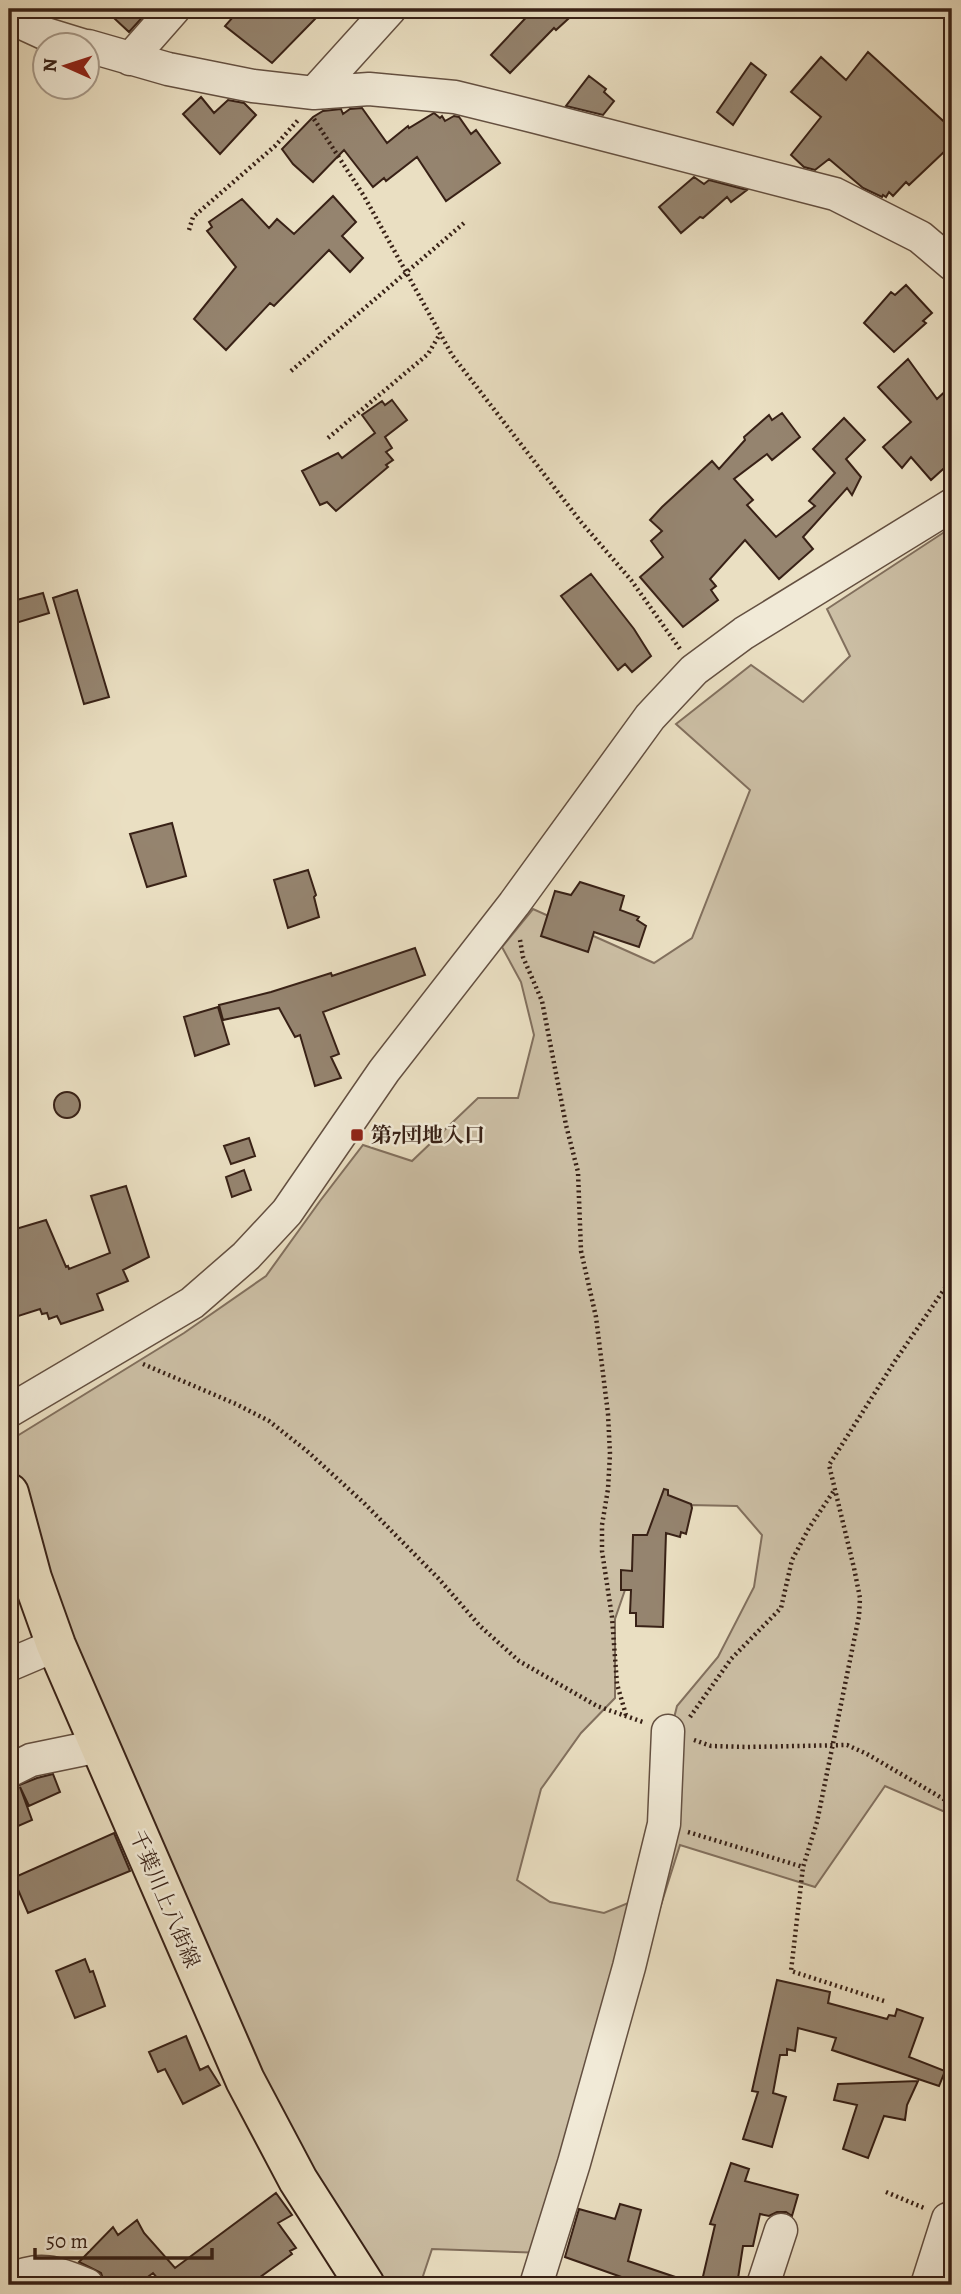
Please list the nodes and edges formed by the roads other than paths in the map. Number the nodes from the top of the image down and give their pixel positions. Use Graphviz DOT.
graph roads {
  1 [pos="174,9"];
  2 [pos="390,9"];
  3 [pos="9,17"];
  4 [pos="42,32"];
  5 [pos="102,51"];
  6 [pos="130,59"];
  7 [pos="310,101"];
  8 [pos="952,264"];
  9 [pos="952,505"];
  10 [pos="9,1411"];
  11 [pos="9,1493"];
  12 [pos="56,1645"];
  13 [pos="9,1665"];
  14 [pos="673,1733"];
  15 [pos="99,1746"];
  16 [pos="9,1771"];
  17 [pos="948,2219"];
  18 [pos="781,2230"];
  19 [pos="9,2279"];
  20 [pos="87,2285"];
  21 [pos="365,2285"];
  22 [pos="536,2285"];
  23 [pos="763,2285"];
  24 [pos="927,2285"];
  1 -- 6 [label="street"];
  2 -- 7 [label="street"];
  3 -- 4 [label="street"];
  5 -- 6 [label="street"];
  6 -- 7 [label="street"];
  7 -- 8 [label="street"];
  9 -- 10 [label="street"];
  11 -- 12 [label="main road, 千葉川上八街線"];
  12 -- 13 [label="street"];
  12 -- 15 [label="main road, 千葉川上八街線"];
  14 -- 22 [label="street"];
  15 -- 16 [label="street"];
  15 -- 21 [label="main road, 千葉川上八街線"];
  17 -- 24 [label="street"];
  18 -- 23 [label="street"];
  19 -- 20 [label="street"];
}
